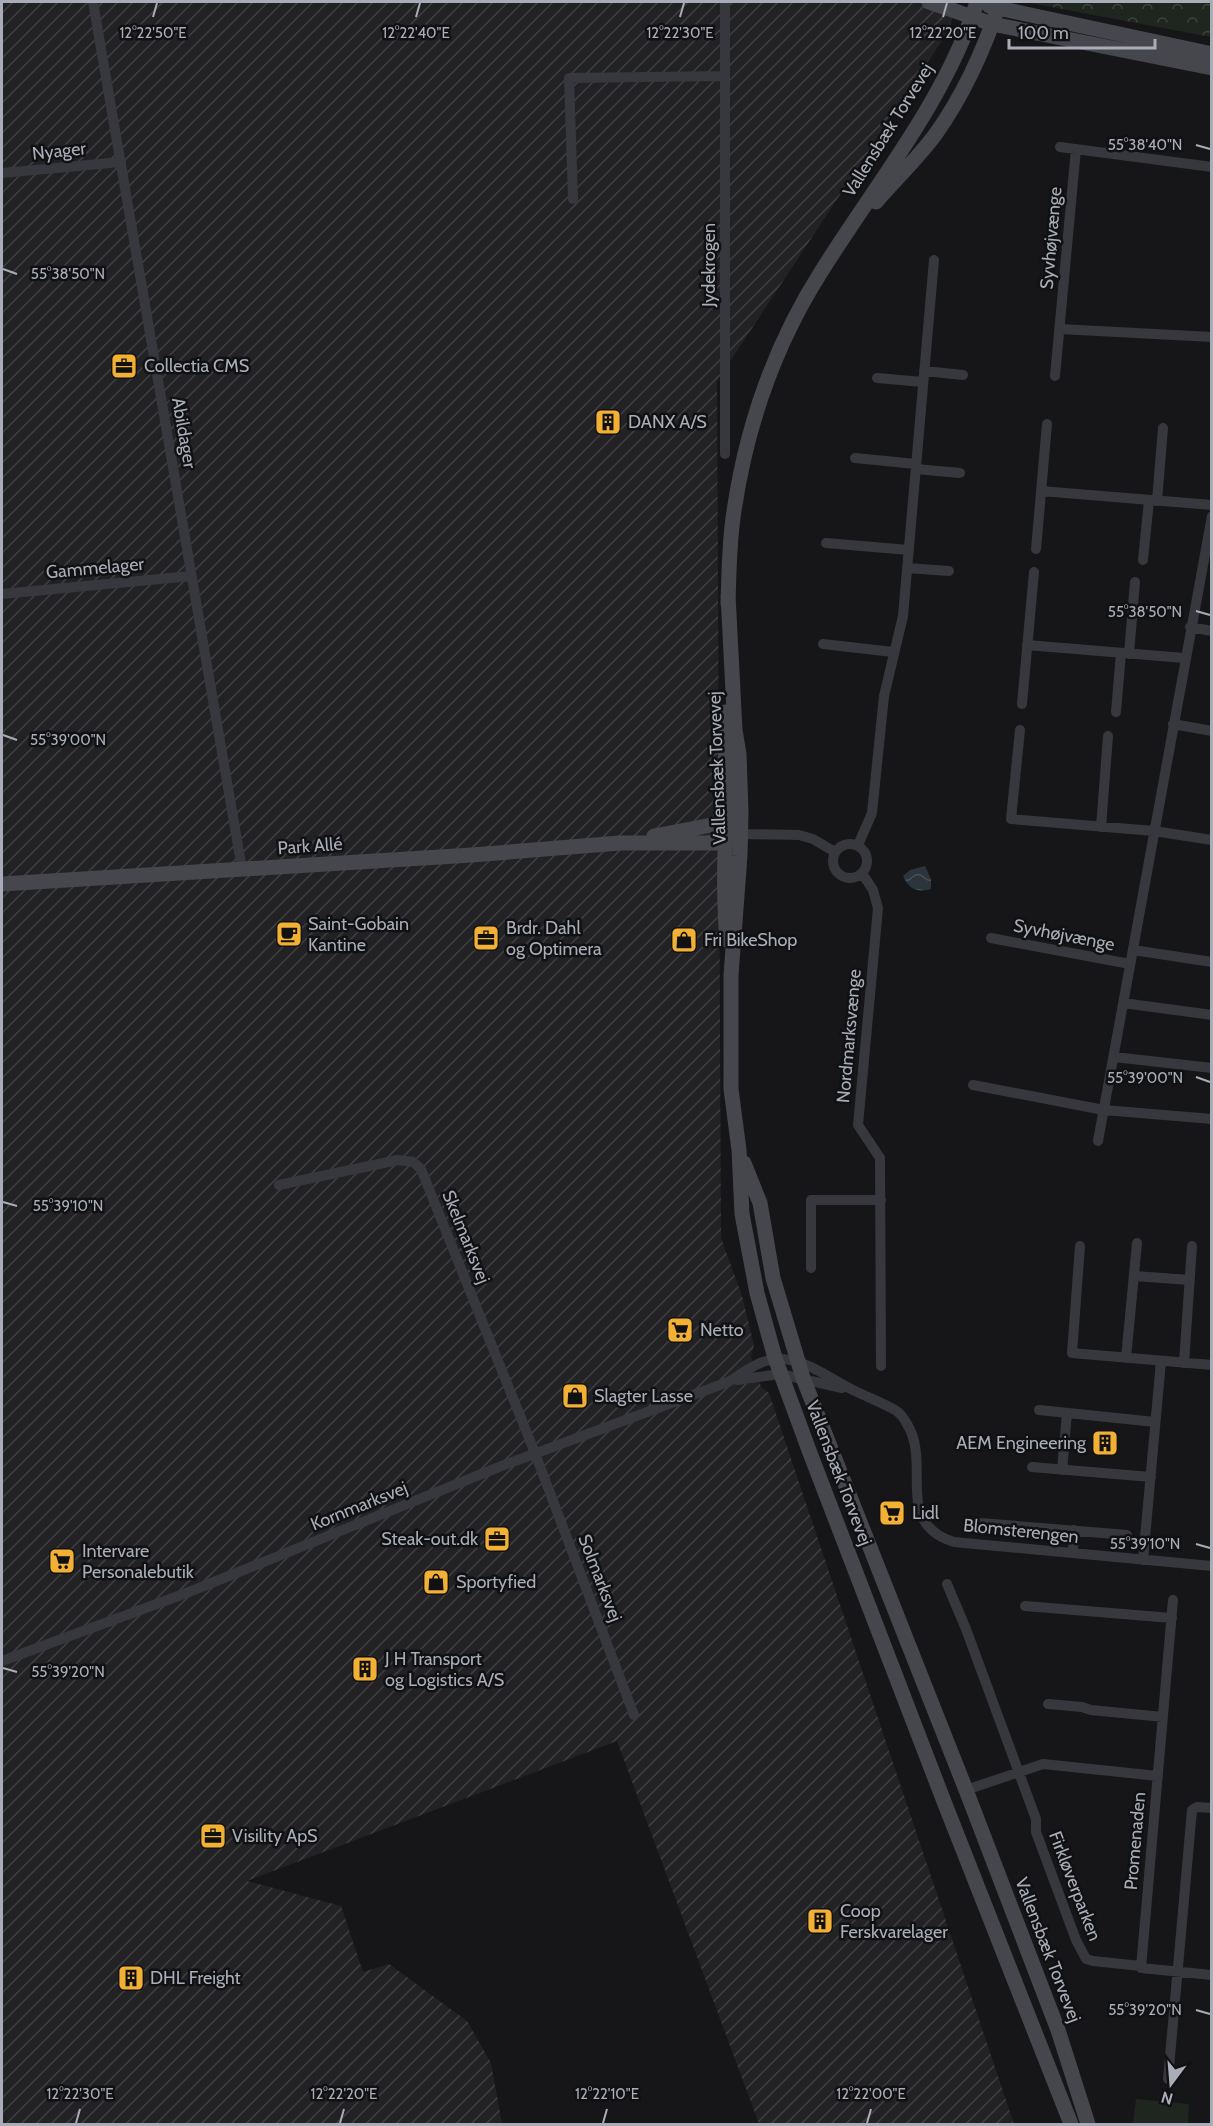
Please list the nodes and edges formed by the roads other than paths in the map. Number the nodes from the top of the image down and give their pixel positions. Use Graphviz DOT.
graph roads {
  1 [pos="93,2"];
  2 [pos="725,2"];
  3 [pos="929,2"];
  4 [pos="987,3"];
  5 [pos="982,21"];
  6 [pos="1212,54"];
  7 [pos="1212,68"];
  8 [pos="724,76"];
  9 [pos="1060,147"];
  10 [pos="1076,149"];
  11 [pos="121,162"];
  12 [pos="1212,167"];
  13 [pos="2,173"];
  14 [pos="573,199"];
  15 [pos="840,242"];
  16 [pos="934,260"];
  17 [pos="1060,329"];
  18 [pos="1212,336"];
  19 [pos="963,375"];
  20 [pos="1055,376"];
  21 [pos="924,377"];
  22 [pos="877,378"];
  23 [pos="1047,424"];
  24 [pos="1163,428"];
  25 [pos="725,454"];
  26 [pos="855,458"];
  27 [pos="916,466"];
  28 [pos="960,473"];
  29 [pos="1041,491"];
  30 [pos="1153,500"];
  31 [pos="1212,505"];
  32 [pos="1212,516"];
  33 [pos="826,543"];
  34 [pos="1036,549"];
  35 [pos="909,550"];
  36 [pos="1143,560"];
  37 [pos="907,568"];
  38 [pos="950,571"];
  39 [pos="1034,572"];
  40 [pos="191,576"];
  41 [pos="1135,582"];
  42 [pos="2,594"];
  43 [pos="728,595"];
  44 [pos="1190,627"];
  45 [pos="1212,631"];
  46 [pos="823,644"];
  47 [pos="1027,645"];
  48 [pos="893,652"];
  49 [pos="1125,653"];
  50 [pos="1184,658"];
  51 [pos="1022,704"];
  52 [pos="1116,712"];
  53 [pos="1173,724"];
  54 [pos="1020,730"];
  55 [pos="1212,730"];
  56 [pos="1108,736"];
  57 [pos="725,824"];
  58 [pos="1101,826"];
  59 [pos="1155,831"];
  60 [pos="740,834"];
  61 [pos="1212,840"];
  62 [pos="620,843"];
  63 [pos="724,843"];
  64 [pos="858,846"];
  65 [pos="835,852"];
  66 [pos="242,869"];
  67 [pos="862,873"];
  68 [pos="2,884"];
  69 [pos="991,938"];
  70 [pos="1133,950"];
  71 [pos="1212,962"];
  72 [pos="1130,964"];
  73 [pos="731,975"];
  74 [pos="1123,1003"];
  75 [pos="1212,1015"];
  76 [pos="1114,1057"];
  77 [pos="1212,1068"];
  78 [pos="974,1084"];
  79 [pos="1104,1110"];
  80 [pos="1212,1119"];
  81 [pos="1098,1141"];
  82 [pos="739,1150"];
  83 [pos="279,1185"];
  84 [pos="881,1200"];
  85 [pos="1137,1244"];
  86 [pos="1080,1246"];
  87 [pos="1192,1246"];
  88 [pos="811,1268"];
  89 [pos="1134,1276"];
  90 [pos="1190,1280"];
  91 [pos="775,1358"];
  92 [pos="1126,1358"];
  93 [pos="1161,1361"];
  94 [pos="798,1362"];
  95 [pos="1184,1363"];
  96 [pos="1212,1365"];
  97 [pos="881,1366"];
  98 [pos="780,1374"];
  99 [pos="803,1378"];
  100 [pos="728,1382"];
  101 [pos="855,1391"];
  102 [pos="1039,1410"];
  103 [pos="1067,1413"];
  104 [pos="1155,1422"];
  105 [pos="535,1454"];
  106 [pos="1032,1467"];
  107 [pos="1062,1470"];
  108 [pos="1150,1477"];
  109 [pos="968,1521"];
  110 [pos="1074,1530"];
  111 [pos="1127,1535"];
  112 [pos="1073,1553"];
  113 [pos="1143,1560"];
  114 [pos="1212,1566"];
  115 [pos="947,1584"];
  116 [pos="1173,1600"];
  117 [pos="1025,1606"];
  118 [pos="1172,1618"];
  119 [pos="2,1661"];
  120 [pos="1048,1704"];
  121 [pos="634,1715"];
  122 [pos="1163,1717"];
  123 [pos="1018,1771"];
  124 [pos="1158,1776"];
  125 [pos="966,1790"];
  126 [pos="943,1799"];
  127 [pos="1212,1808"];
  128 [pos="1141,1967"];
  129 [pos="1178,1972"];
  130 [pos="1212,1975"];
  131 [pos="1168,2079"];
  132 [pos="1071,2124"];
  133 [pos="1088,2124"];
  1 -- 11 [label="street, Abildager"];
  2 -- 8 [label="street, Jydekrogen"];
  3 -- 5 [label="street"];
  4 -- 5 [label="street, Vallensbæk Torvevej"];
  4 -- 5 [label="street, Vallensbæk Torvevej"];
  4 -- 6 [label="street"];
  5 -- 7 [label="street"];
  5 -- 15 [label="street, Vallensbæk Torvevej"];
  5 -- 15 [label="street, Vallensbæk Torvevej"];
  8 -- 14 [label="street"];
  8 -- 25 [label="street, Jydekrogen"];
  9 -- 10 [label="street"];
  10 -- 12 [label="street"];
  10 -- 17 [label="street, Syvhøjvænge"];
  11 -- 13 [label="street, Nyager"];
  11 -- 40 [label="street, Abildager"];
  15 -- 43 [label="street, Vallensbæk Torvevej"];
  16 -- 21 [label="street"];
  17 -- 18 [label="street"];
  17 -- 20 [label="street, Syvhøjvænge"];
  19 -- 21 [label="street"];
  21 -- 22 [label="street"];
  21 -- 27 [label="street"];
  23 -- 29 [label="street"];
  24 -- 30 [label="street"];
  26 -- 27 [label="street"];
  27 -- 28 [label="street"];
  27 -- 35 [label="street"];
  29 -- 30 [label="street"];
  29 -- 34 [label="street"];
  30 -- 31 [label="street"];
  30 -- 36 [label="street"];
  32 -- 44 [label="street, Syvhøjvænge"];
  33 -- 35 [label="street"];
  35 -- 37 [label="street"];
  37 -- 38 [label="street"];
  37 -- 48 [label="street"];
  39 -- 47 [label="street"];
  40 -- 42 [label="street, Gammelager"];
  40 -- 66 [label="street, Abildager"];
  41 -- 49 [label="street"];
  43 -- 57 [label="street, Vallensbæk Torvevej"];
  43 -- 60 [label="street, Vallensbæk Torvevej"];
  44 -- 45 [label="street"];
  44 -- 50 [label="street, Syvhøjvænge"];
  46 -- 48 [label="street"];
  47 -- 49 [label="street"];
  47 -- 51 [label="street"];
  48 -- 64 [label="street"];
  49 -- 50 [label="street"];
  49 -- 52 [label="street"];
  50 -- 53 [label="street, Syvhøjvænge"];
  53 -- 55 [label="street"];
  53 -- 59 [label="street, Syvhøjvænge"];
  54 -- 58 [label="street"];
  56 -- 58 [label="street"];
  57 -- 60 [label="street"];
  57 -- 62 [label="street, Park Allé"];
  57 -- 63 [label="street, Vallensbæk Torvevej"];
  58 -- 59 [label="street"];
  59 -- 61 [label="street"];
  59 -- 70 [label="street, Syvhøjvænge"];
  60 -- 63 [label="street, Park Allé"];
  60 -- 65 [label="street"];
  60 -- 73 [label="street, Vallensbæk Torvevej"];
  62 -- 63 [label="street, Park Allé"];
  62 -- 66 [label="street, Park Allé"];
  63 -- 73 [label="street, Vallensbæk Torvevej"];
  64 -- 65 [label="street"];
  64 -- 67 [label="street"];
  65 -- 67 [label="street"];
  66 -- 68 [label="street, Park Allé"];
  67 -- 84 [label="street, Nordmarksvænge"];
  69 -- 72 [label="street, Syvhøjvænge"];
  70 -- 71 [label="street, Syvhøjvænge"];
  70 -- 72 [label="street, Syvhøjvænge"];
  72 -- 74 [label="street, Syvhøjvænge"];
  73 -- 82 [label="street, Vallensbæk Torvevej"];
  74 -- 75 [label="street"];
  74 -- 76 [label="street, Syvhøjvænge"];
  76 -- 77 [label="street"];
  76 -- 79 [label="street, Syvhøjvænge"];
  78 -- 79 [label="street"];
  79 -- 80 [label="street"];
  79 -- 81 [label="street, Syvhøjvænge"];
  82 -- 91 [label="street, Vallensbæk Torvevej"];
  82 -- 94 [label="street, Vallensbæk Torvevej"];
  83 -- 105 [label="street, Skelmarksvej"];
  84 -- 88 [label="street"];
  84 -- 97 [label="street, Nordmarksvænge"];
  85 -- 89 [label="street"];
  86 -- 92 [label="street"];
  87 -- 90 [label="street"];
  89 -- 90 [label="street"];
  89 -- 92 [label="street"];
  90 -- 95 [label="street"];
  91 -- 94 [label="street, Blomsterengen"];
  91 -- 98 [label="street, Vallensbæk Torvevej"];
  91 -- 100 [label="street, Kornmarksvej"];
  92 -- 93 [label="street"];
  93 -- 95 [label="street"];
  93 -- 104 [label="street"];
  94 -- 99 [label="street, Vallensbæk Torvevej"];
  94 -- 101 [label="street, Blomsterengen"];
  95 -- 96 [label="street"];
  98 -- 99 [label="street, Kornmarksvej"];
  98 -- 100 [label="street, Kornmarksvej"];
  98 -- 126 [label="street, Vallensbæk Torvevej"];
  99 -- 101 [label="street, Blomsterengen"];
  99 -- 125 [label="street, Vallensbæk Torvevej"];
  100 -- 105 [label="street, Kornmarksvej"];
  101 -- 112 [label="street, Blomsterengen"];
  102 -- 103 [label="street"];
  103 -- 104 [label="street"];
  103 -- 107 [label="street"];
  104 -- 108 [label="street"];
  105 -- 119 [label="street, Kornmarksvej"];
  105 -- 121 [label="street, Solmarksvej"];
  106 -- 107 [label="street"];
  107 -- 108 [label="street"];
  108 -- 113 [label="street"];
  109 -- 110 [label="street"];
  110 -- 111 [label="street"];
  110 -- 112 [label="street"];
  112 -- 113 [label="street, Blomsterengen"];
  113 -- 114 [label="street, Blomsterengen"];
  115 -- 123 [label="street, Firkløverparken"];
  116 -- 118 [label="street, Promenaden"];
  117 -- 118 [label="street"];
  118 -- 122 [label="street, Promenaden"];
  120 -- 122 [label="street"];
  122 -- 124 [label="street, Promenaden"];
  123 -- 124 [label="street"];
  123 -- 125 [label="street"];
  123 -- 128 [label="street, Firkløverparken"];
  124 -- 128 [label="street, Promenaden"];
  125 -- 126 [label="street"];
  125 -- 133 [label="street, Vallensbæk Torvevej"];
  126 -- 132 [label="street, Vallensbæk Torvevej"];
  127 -- 129 [label="street"];
  128 -- 129 [label="street"];
  129 -- 130 [label="street"];
  129 -- 131 [label="street"];
}
